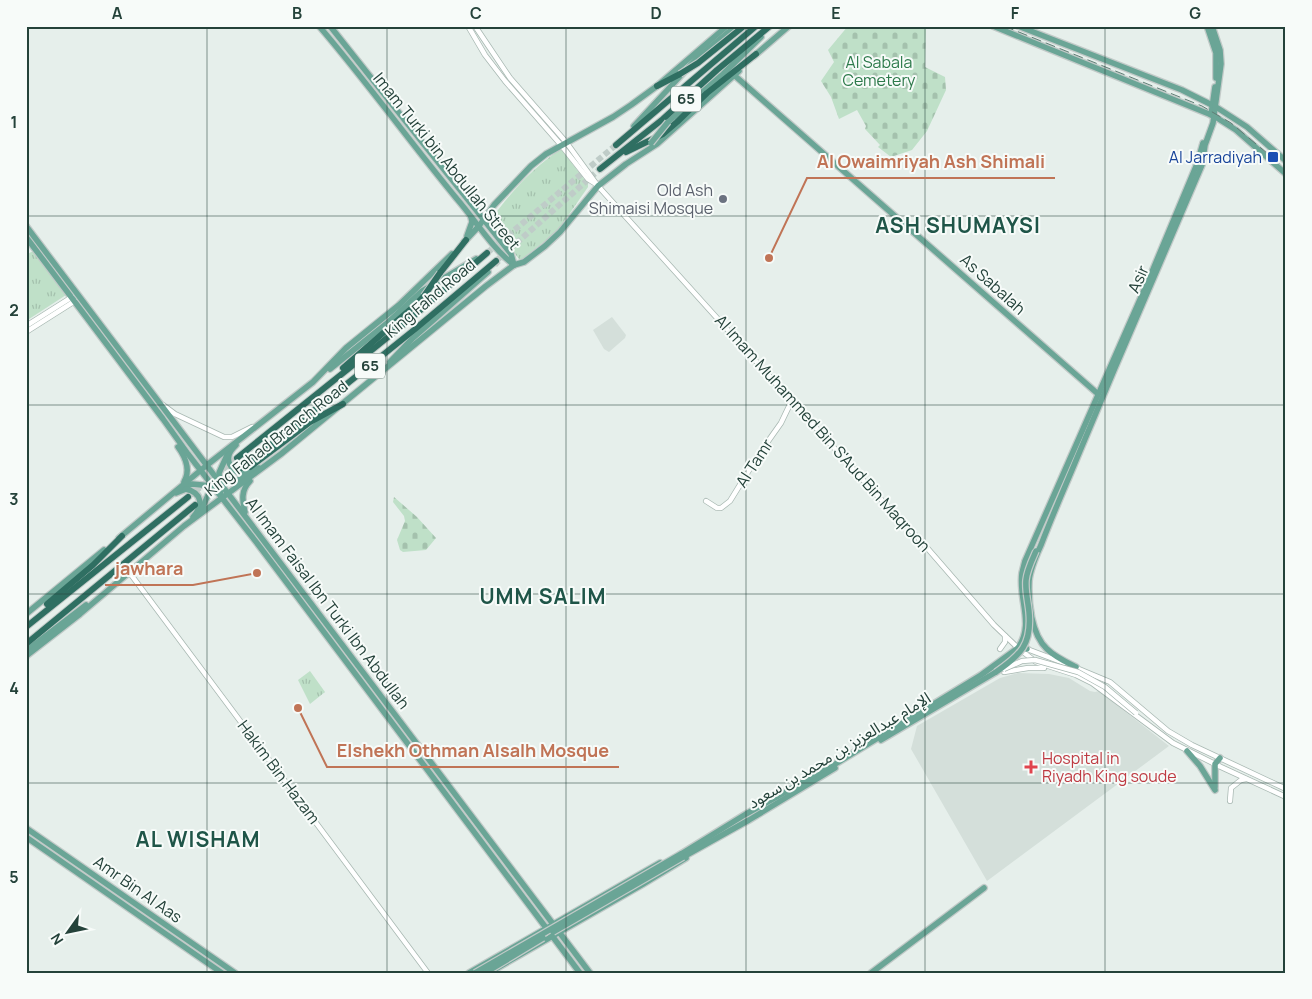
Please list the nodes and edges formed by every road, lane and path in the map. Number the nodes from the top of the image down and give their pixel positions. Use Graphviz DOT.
graph roads {
  1 [pos="319,26"];
  2 [pos="330,26"];
  3 [pos="468,26"];
  4 [pos="475,26"];
  5 [pos="727,26"];
  6 [pos="736,26"];
  7 [pos="744,26"];
  8 [pos="756,26"];
  9 [pos="770,26"];
  10 [pos="789,26"];
  11 [pos="993,26"];
  12 [pos="1018,26"];
  13 [pos="1207,26"];
  14 [pos="1212,26"];
  15 [pos="756,54"];
  16 [pos="1131,71"];
  17 [pos="734,75"];
  18 [pos="1128,80"];
  19 [pos="657,86"];
  20 [pos="1214,106"];
  21 [pos="1213,116"];
  22 [pos="564,143"];
  23 [pos="616,145"];
  24 [pos="1286,161"];
  25 [pos="626,164"];
  26 [pos="1286,174"];
  27 [pos="598,186"];
  28 [pos="494,205"];
  29 [pos="473,213"];
  30 [pos="484,221"];
  31 [pos="26,226"];
  32 [pos="479,226"];
  33 [pos="26,236"];
  34 [pos="466,240"];
  35 [pos="487,253"];
  36 [pos="495,263"];
  37 [pos="514,265"];
  38 [pos="73,299"];
  39 [pos="26,326"];
  40 [pos="26,332"];
  41 [pos="375,378"];
  42 [pos="313,382"];
  43 [pos="1098,394"];
  44 [pos="792,400"];
  45 [pos="159,402"];
  46 [pos="343,404"];
  47 [pos="163,419"];
  48 [pos="286,419"];
  49 [pos="256,426"];
  50 [pos="244,435"];
  51 [pos="236,458"];
  52 [pos="267,464"];
  53 [pos="207,465"];
  54 [pos="250,467"];
  55 [pos="242,468"];
  56 [pos="201,470"];
  57 [pos="210,476"];
  58 [pos="219,481"];
  59 [pos="212,486"];
  60 [pos="220,488"];
  61 [pos="229,493"];
  62 [pos="188,497"];
  63 [pos="166,499"];
  64 [pos="222,499"];
  65 [pos="706,501"];
  66 [pos="195,505"];
  67 [pos="245,514"];
  68 [pos="184,526"];
  69 [pos="1044,535"];
  70 [pos="122,536"];
  71 [pos="129,572"];
  72 [pos="95,602"];
  73 [pos="26,614"];
  74 [pos="26,622"];
  75 [pos="26,627"];
  76 [pos="1004,635"];
  77 [pos="26,644"];
  78 [pos="1018,648"];
  79 [pos="1000,649"];
  80 [pos="1027,649"];
  81 [pos="26,651"];
  82 [pos="26,656"];
  83 [pos="1076,667"];
  84 [pos="1055,669"];
  85 [pos="996,672"];
  86 [pos="1004,672"];
  87 [pos="1173,743"];
  88 [pos="1187,751"];
  89 [pos="1220,758"];
  90 [pos="1215,764"];
  91 [pos="833,767"];
  92 [pos="1248,780"];
  93 [pos="1286,788"];
  94 [pos="1286,797"];
  95 [pos="1230,801"];
  96 [pos="26,828"];
  97 [pos="26,837"];
  98 [pos="694,849"];
  99 [pos="682,855"];
  100 [pos="984,888"];
  101 [pos="553,924"];
  102 [pos="546,928"];
  103 [pos="559,932"];
  104 [pos="552,936"];
  105 [pos="222,973"];
  106 [pos="235,973"];
  107 [pos="428,973"];
  108 [pos="469,973"];
  109 [pos="475,973"];
  110 [pos="485,973"];
  111 [pos="489,973"];
  112 [pos="580,973"];
  113 [pos="590,973"];
  114 [pos="871,973"];
  1 -- 29 [label="main road, Imam Turki bin Abdullah Street"];
  2 -- 29 [label="main road, Imam Turki bin Abdullah Street"];
  3 -- 22 [label="street, Al Imam Muhammed Bin S'Aud Bin Maqroon"];
  4 -- 22 [label="street, Al Imam Muhammed Bin S'Aud Bin Maqroon"];
  5 -- 19 [label="main road, King Fahad Branch Road"];
  6 -- 23 [label="main road"];
  7 -- 19 [label="highway, bridge"];
  8 -- 23 [label="highway, 65"];
  9 -- 15 [label="highway, 65"];
  9 -- 25 [label="main road, bridge"];
  10 -- 15 [label="main road, King Fahad Branch Road"];
  11 -- 18 [label="main road"];
  12 -- 16 [label="main road"];
  13 -- 20 [label="main road, Asir"];
  14 -- 20 [label="main road, Asir"];
  15 -- 17 [label="main road, King Fahad Branch Road"];
  16 -- 18 [label="main road"];
  16 -- 20 [label="main road"];
  17 -- 25 [label="main road, King Fahad Branch Road"];
  17 -- 43 [label="main road, As Sabalah"];
  18 -- 21 [label="main road"];
  19 -- 22 [label="main road, King Fahad Branch Road"];
  20 -- 21 [label="main road, Asir"];
  20 -- 24 [label="main road"];
  21 -- 26 [label="main road"];
  21 -- 43 [label="main road, Asir"];
  21 -- 69 [label="main road, Asir"];
  22 -- 27 [label="street, Al Imam Muhammed Bin S'Aud Bin Maqroon"];
  22 -- 28 [label="main road, King Fahad Branch Road"];
  25 -- 27 [label="main road, King Fahad Branch Road"];
  27 -- 37 [label="main road, King Fahad Branch Road"];
  27 -- 44 [label="street, Al Imam Muhammed Bin S'Aud Bin Maqroon"];
  28 -- 29 [label="main road"];
  28 -- 30 [label="main road, King Fahad Branch Road"];
  29 -- 30 [label="main road, Imam Turki bin Abdullah Street"];
  29 -- 32 [label="main road, Imam Turki bin Abdullah Street"];
  29 -- 34 [label="main road"];
  30 -- 32 [label="main road, King Fahad Branch Road"];
  30 -- 37 [label="main road, Imam Turki bin Abdullah Street"];
  31 -- 45 [label="main road, Al Imam Faisal Ibn Turki Ibn Abdullah"];
  32 -- 34 [label="main road, King Fahad Branch Road"];
  32 -- 37 [label="main road, Imam Turki bin Abdullah Street"];
  33 -- 38 [label="main road, Al Imam Faisal Ibn Turki Ibn Abdullah"];
  34 -- 42 [label="main road, King Fahad Branch Road"];
  34 -- 48 [label="highway, bridge"];
  35 -- 42 [label="main road"];
  35 -- 48 [label="highway, King Fahd Road / 65"];
  36 -- 41 [label="main road"];
  36 -- 55 [label="highway, King Fahd Road / 65"];
  37 -- 41 [label="main road, King Fahad Branch Road"];
  38 -- 39 [label="street"];
  38 -- 40 [label="street"];
  38 -- 47 [label="main road, Al Imam Faisal Ibn Turki Ibn Abdullah"];
  41 -- 46 [label="main road, King Fahad Branch Road"];
  42 -- 49 [label="main road, King Fahad Branch Road"];
  43 -- 78 [label="main road, Asir"];
  44 -- 65 [label="street, Al Tamr"];
  44 -- 76 [label="street, Al Imam Muhammed Bin S'Aud Bin Maqroon"];
  45 -- 49 [label="street"];
  45 -- 53 [label="main road, Al Imam Faisal Ibn Turki Ibn Abdullah"];
  46 -- 52 [label="main road, King Fahad Branch Road"];
  46 -- 54 [label="highway"];
  47 -- 56 [label="main road, Al Imam Faisal Ibn Turki Ibn Abdullah"];
  47 -- 63 [label="main road"];
  48 -- 51 [label="highway, King Fahd Road / 65"];
  49 -- 50 [label="main road, King Fahad Branch Road"];
  50 -- 52 [label="main road"];
  50 -- 53 [label="main road, King Fahad Branch Road"];
  50 -- 58 [label="main road"];
  52 -- 58 [label="main road"];
  52 -- 61 [label="main road, King Fahad Branch Road"];
  52 -- 67 [label="main road"];
  53 -- 56 [label="main road, King Fahad Branch Road"];
  53 -- 57 [label="main road"];
  53 -- 58 [label="main road, Al Imam Faisal Ibn Turki Ibn Abdullah"];
  56 -- 57 [label="main road"];
  56 -- 59 [label="main road, Al Imam Faisal Ibn Turki Ibn Abdullah"];
  56 -- 63 [label="main road, King Fahad Branch Road"];
  57 -- 58 [label="main road"];
  57 -- 59 [label="main road"];
  58 -- 60 [label="main road"];
  58 -- 61 [label="main road, Al Imam Faisal Ibn Turki Ibn Abdullah"];
  59 -- 60 [label="main road"];
  59 -- 63 [label="main road"];
  59 -- 64 [label="main road, Al Imam Faisal Ibn Turki Ibn Abdullah"];
  59 -- 68 [label="main road"];
  60 -- 61 [label="main road"];
  60 -- 64 [label="main road"];
  61 -- 64 [label="main road, King Fahad Branch Road"];
  61 -- 67 [label="main road, Al Imam Faisal Ibn Turki Ibn Abdullah"];
  62 -- 75 [label="highway"];
  63 -- 68 [label="main road"];
  63 -- 70 [label="main road, King Fahad Branch Road"];
  64 -- 68 [label="main road, King Fahad Branch Road"];
  64 -- 102 [label="main road, Al Imam Faisal Ibn Turki Ibn Abdullah"];
  66 -- 77 [label="highway"];
  67 -- 101 [label="main road, Al Imam Faisal Ibn Turki Ibn Abdullah"];
  68 -- 71 [label="main road, King Fahad Branch Road"];
  69 -- 83 [label="main road"];
  69 -- 85 [label="main road, bridge"];
  70 -- 73 [label="main road, King Fahad Branch Road"];
  70 -- 74 [label="highway"];
  71 -- 72 [label="main road, King Fahad Branch Road"];
  71 -- 107 [label="street, Hakim Bin Hazam"];
  72 -- 81 [label="main road"];
  72 -- 82 [label="main road, King Fahad Branch Road"];
  76 -- 78 [label="street, Al Imam Muhammed Bin S'Aud Bin Maqroon"];
  76 -- 79 [label="street"];
  78 -- 80 [label="main road"];
  78 -- 84 [label="street, Al Imam Muhammed Bin S'Aud Bin Maqroon"];
  78 -- 91 [label="main road, الإمام عبدالعزيز بن محمد بن سعود"];
  80 -- 83 [label="street"];
  83 -- 89 [label="street"];
  84 -- 86 [label="street"];
  84 -- 87 [label="street"];
  85 -- 87 [label="street, bridge"];
  85 -- 91 [label="main road, الإمام عبدالعزيز بن محمد بن سعود"];
  87 -- 88 [label="street"];
  88 -- 90 [label="street"];
  88 -- 90 [label="main road"];
  89 -- 90 [label="main road"];
  89 -- 93 [label="street"];
  90 -- 92 [label="street"];
  91 -- 98 [label="main road, الإمام عبدالعزيز بن محمد بن سعود"];
  92 -- 94 [label="street"];
  92 -- 95 [label="street"];
  96 -- 106 [label="main road, Amr Bin Al Aas"];
  97 -- 105 [label="main road, Amr Bin Al Aas"];
  98 -- 99 [label="main road, الإمام عبدالعزيز بن محمد بن سعود"];
  98 -- 101 [label="main road, الإمام عبدالعزيز بن محمد بن سعود"];
  98 -- 103 [label="main road, الإمام عبدالعزيز بن محمد بن سعود"];
  99 -- 109 [label="main road, الإمام عبدالعزيز بن محمد بن سعود, bridge"];
  99 -- 110 [label="main road, الإمام عبدالعزيز بن محمد بن سعود, bridge"];
  100 -- 114 [label="main road"];
  101 -- 102 [label="main road, الإمام عبدالعزيز بن محمد بن سعود"];
  101 -- 103 [label="main road, Al Imam Faisal Ibn Turki Ibn Abdullah"];
  102 -- 104 [label="main road, Al Imam Faisal Ibn Turki Ibn Abdullah"];
  102 -- 108 [label="main road, الإمام عبدالعزيز بن محمد بن سعود"];
  103 -- 104 [label="main road, الإمام عبدالعزيز بن محمد بن سعود"];
  103 -- 113 [label="main road, Al Imam Faisal Ibn Turki Ibn Abdullah"];
  104 -- 111 [label="main road, الإمام عبدالعزيز بن محمد بن سعود"];
  104 -- 112 [label="main road, Al Imam Faisal Ibn Turki Ibn Abdullah"];
}
